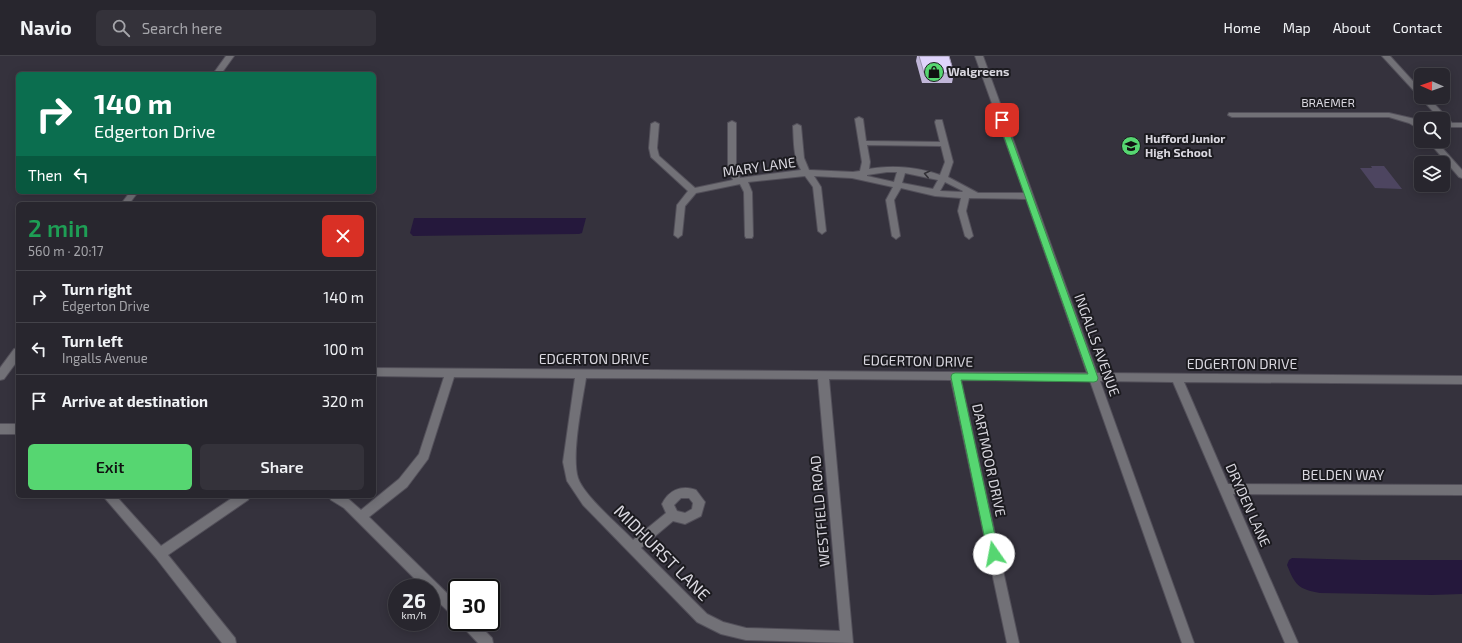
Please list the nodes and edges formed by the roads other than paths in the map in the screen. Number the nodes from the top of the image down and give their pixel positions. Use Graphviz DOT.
graph roads {
  1 [pos="230,56"];
  2 [pos="979,56"];
  3 [pos="1386,56"];
  4 [pos="218,72"];
  5 [pos="1414,86"];
  6 [pos="1430,104"];
  7 [pos="1436,112"];
  8 [pos="1232,115"];
  9 [pos="859,120"];
  10 [pos="939,122"];
  11 [pos="1414,122"];
  12 [pos="732,123"];
  13 [pos="655,124"];
  14 [pos="1450,125"];
  15 [pos="1462,125"];
  16 [pos="797,126"];
  17 [pos="863,143"];
  18 [pos="944,144"];
  19 [pos="1438,148"];
  20 [pos="902,170"];
  21 [pos="808,173"];
  22 [pos="863,175"];
  23 [pos="1462,175"];
  24 [pos="943,178"];
  25 [pos="740,181"];
  26 [pos="897,185"];
  27 [pos="693,191"];
  28 [pos="935,193"];
  29 [pos="967,193"];
  30 [pos="1029,196"];
  31 [pos="822,231"];
  32 [pos="678,235"];
  33 [pos="749,236"];
  34 [pos="896,236"];
  35 [pos="969,236"];
  36 [pos="16,355"];
  37 [pos="376,372"];
  38 [pos="450,374"];
  39 [pos="581,374"];
  40 [pos="823,375"];
  41 [pos="0,376"];
  42 [pos="955,377"];
  43 [pos="1094,378"];
  44 [pos="1177,379"];
  45 [pos="1462,380"];
  46 [pos="0,429"];
  47 [pos="16,429"];
  48 [pos="1225,489"];
  49 [pos="1462,490"];
  50 [pos="111,498"];
  51 [pos="241,498"];
  52 [pos="338,498"];
  53 [pos="672,515"];
  54 [pos="361,517"];
  55 [pos="632,548"];
  56 [pos="160,554"];
  57 [pos="448,603"];
  58 [pos="476,631"];
  59 [pos="847,640"];
  60 [pos="230,643"];
  61 [pos="487,643"];
  62 [pos="1013,643"];
  63 [pos="1188,643"];
  64 [pos="1292,643"];
  1 -- 4 [label="street"];
  2 -- 30 [label="street, INGALLS AVENUE"];
  3 -- 5 [label="street"];
  6 -- 7 [label="street"];
  8 -- 11 [label="street, BRAEMER"];
  9 -- 17 [label="street"];
  10 -- 18 [label="street"];
  12 -- 25 [label="street"];
  13 -- 27 [label="street"];
  14 -- 15 [label="street"];
  16 -- 21 [label="street"];
  17 -- 18 [label="street"];
  17 -- 22 [label="street"];
  18 -- 24 [label="street"];
  19 -- 23 [label="street"];
  20 -- 22 [label="street, MARY LANE"];
  24 -- 20 [label="street, MARY LANE, one-way"];
  20 -- 26 [label="street"];
  21 -- 22 [label="street, MARY LANE"];
  21 -- 25 [label="street, MARY LANE"];
  21 -- 31 [label="street"];
  22 -- 26 [label="street, MARY LANE"];
  24 -- 28 [label="street"];
  24 -- 29 [label="street, MARY LANE"];
  25 -- 27 [label="street, MARY LANE"];
  25 -- 33 [label="street"];
  26 -- 28 [label="street, MARY LANE"];
  26 -- 34 [label="street"];
  27 -- 32 [label="street"];
  28 -- 29 [label="street, MARY LANE"];
  29 -- 30 [label="street, MARY LANE"];
  29 -- 35 [label="street"];
  30 -- 43 [label="street, INGALLS AVENUE"];
  36 -- 41 [label="street"];
  37 -- 38 [label="street, EDGERTON DRIVE"];
  38 -- 39 [label="street, EDGERTON DRIVE"];
  38 -- 54 [label="street"];
  39 -- 40 [label="street, EDGERTON DRIVE"];
  39 -- 55 [label="street, MIDHURST LANE"];
  40 -- 42 [label="street, EDGERTON DRIVE"];
  40 -- 59 [label="street, WESTFIELD ROAD"];
  42 -- 43 [label="street, EDGERTON DRIVE"];
  42 -- 62 [label="street, DARTMOOR DRIVE"];
  43 -- 44 [label="street, EDGERTON DRIVE"];
  43 -- 63 [label="street, INGALLS AVENUE"];
  44 -- 45 [label="street, EDGERTON DRIVE"];
  44 -- 48 [label="street, DRYDEN LANE"];
  46 -- 47 [label="street"];
  48 -- 49 [label="street, BELDEN WAY"];
  48 -- 64 [label="street, DRYDEN LANE"];
  50 -- 56 [label="street"];
  51 -- 56 [label="street"];
  52 -- 54 [label="street"];
  53 -- 55 [label="street"];
  54 -- 57 [label="street"];
  55 -- 59 [label="street, MIDHURST LANE"];
  56 -- 60 [label="street"];
  58 -- 61 [label="street"];
}
